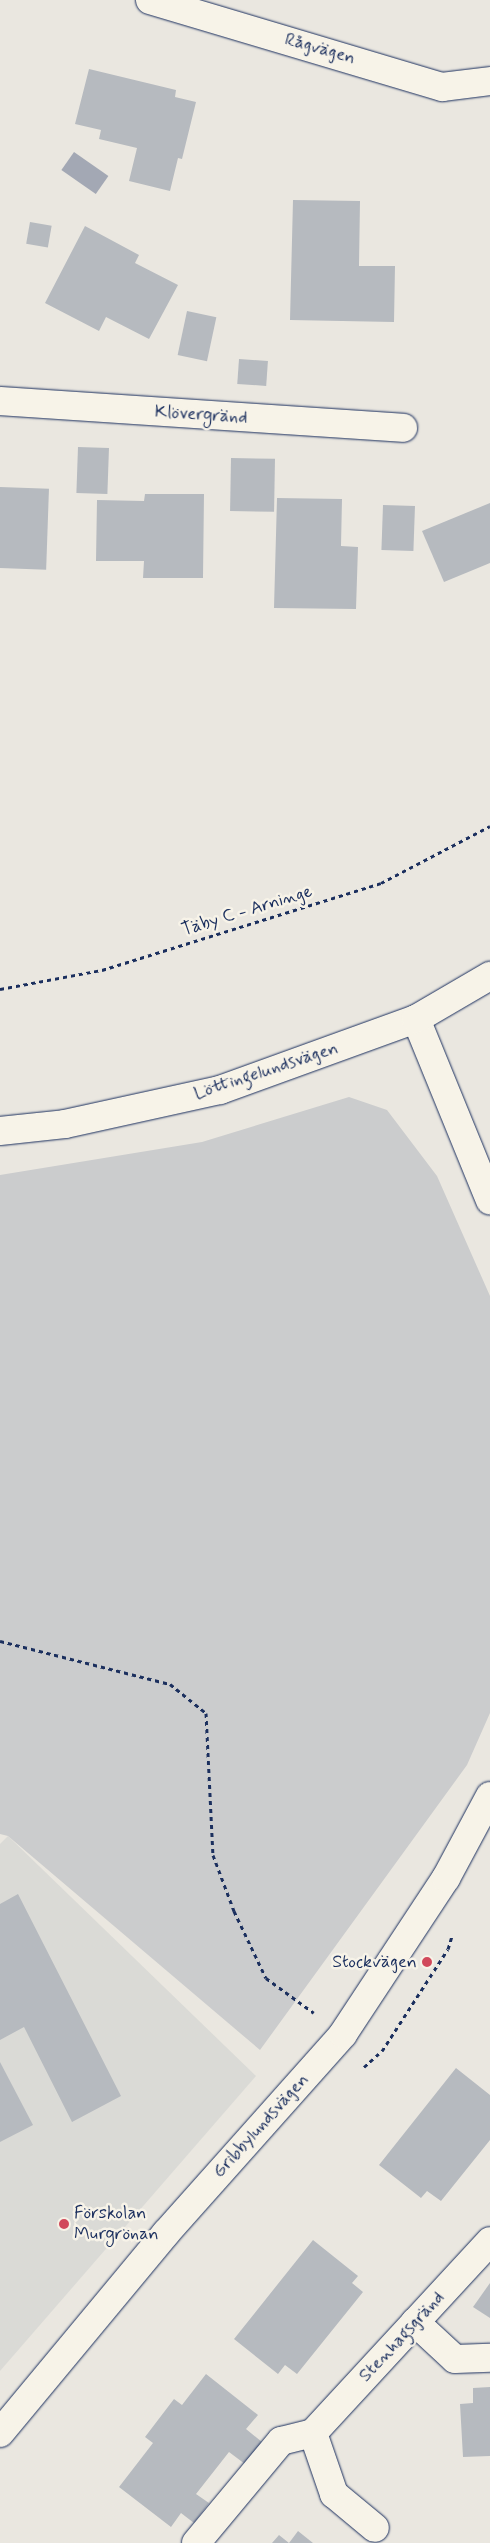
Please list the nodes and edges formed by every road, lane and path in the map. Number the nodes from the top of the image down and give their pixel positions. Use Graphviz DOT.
graph roads {
  1 [pos="150,0"];
  2 [pos="490,81"];
  3 [pos="0,401"];
  4 [pos="403,428"];
  5 [pos="490,826"];
  6 [pos="490,976"];
  7 [pos="0,989"];
  8 [pos="416,1019"];
  9 [pos="0,1131"];
  10 [pos="490,1200"];
  11 [pos="0,1642"];
  12 [pos="490,1796"];
  13 [pos="343,2034"];
  14 [pos="490,2241"];
  15 [pos="415,2322"];
  16 [pos="490,2358"];
  17 [pos="0,2433"];
  18 [pos="313,2433"];
  19 [pos="375,2528"];
  20 [pos="196,2543"];
  1 -- 2 [label="street, Rågvägen"];
  3 -- 4 [label="street, Klövergränd"];
  5 -- 7 [label="path, Täby C - Arninge"];
  6 -- 8 [label="street, Löttingelundsvägen"];
  8 -- 9 [label="street, Löttingelundsvägen"];
  8 -- 10 [label="street"];
  11 -- 13 [label="path"];
  12 -- 13 [label="street, Gribbylundsvägen"];
  13 -- 17 [label="street, Gribbylundsvägen"];
  14 -- 15 [label="street, Stenhagsgränd"];
  15 -- 16 [label="street"];
  15 -- 18 [label="street, Stenhagsgränd"];
  18 -- 19 [label="street"];
  18 -- 20 [label="street"];
}
